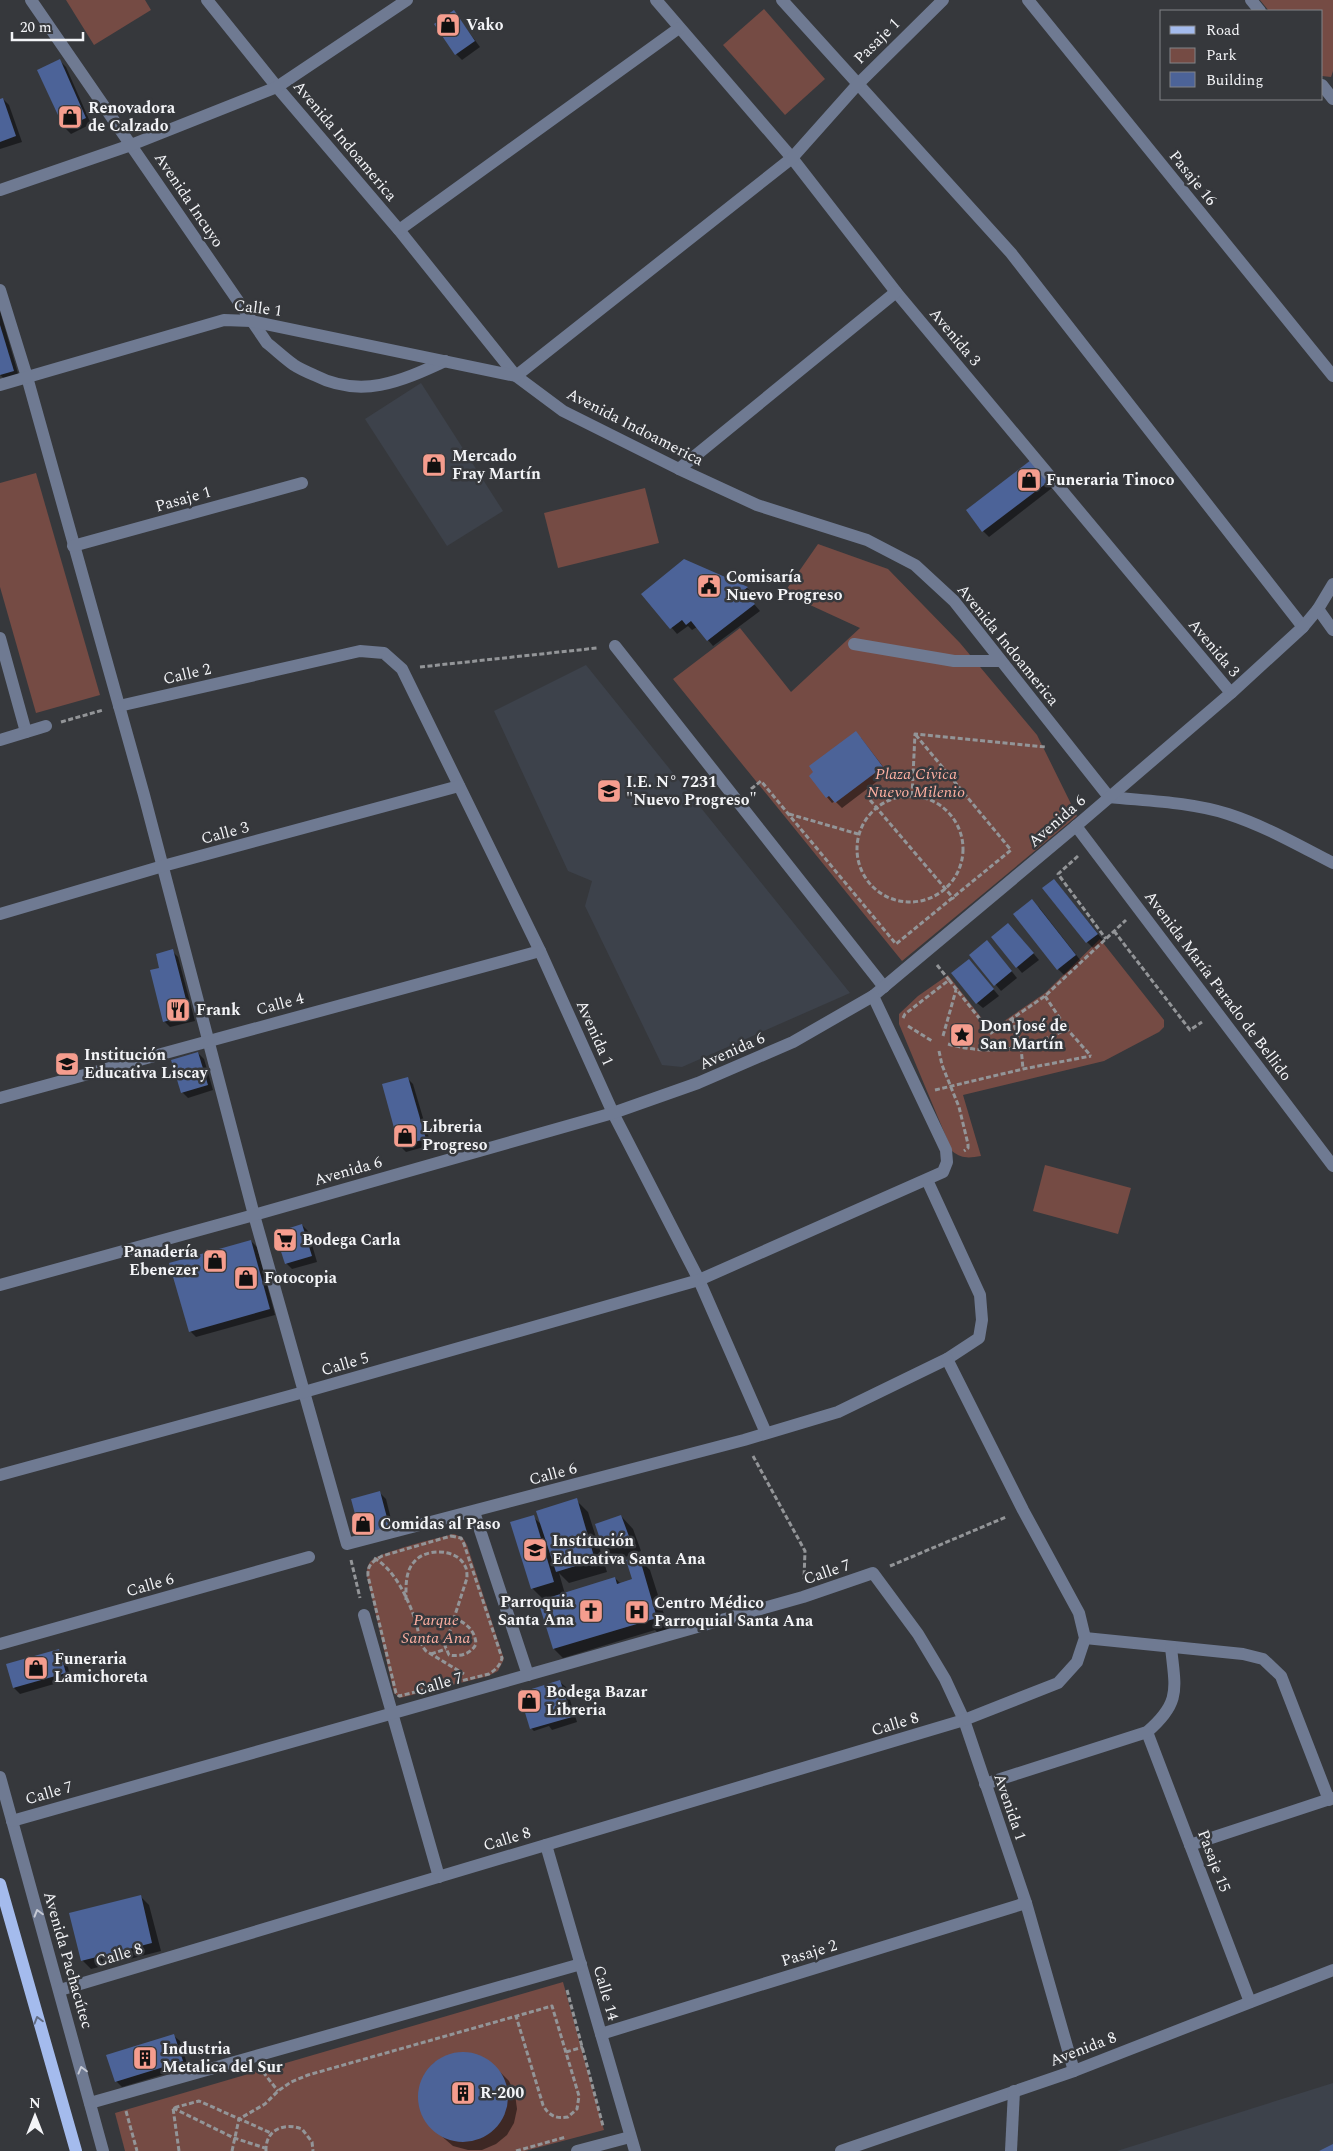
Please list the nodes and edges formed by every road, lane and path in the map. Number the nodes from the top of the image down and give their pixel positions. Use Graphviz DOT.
graph roads {
  1 [pos="30,0"];
  2 [pos="207,0"];
  3 [pos="407,0"];
  4 [pos="656,0"];
  5 [pos="782,0"];
  6 [pos="942,0"];
  7 [pos="1028,0"];
  8 [pos="1251,0"];
  9 [pos="1259,10"];
  10 [pos="679,28"];
  11 [pos="856,85"];
  12 [pos="1323,86"];
  13 [pos="277,87"];
  14 [pos="1333,99"];
  15 [pos="131,145"];
  16 [pos="792,158"];
  17 [pos="0,190"];
  18 [pos="399,230"];
  19 [pos="0,290"];
  20 [pos="896,292"];
  21 [pos="251,321"];
  22 [pos="445,361"];
  23 [pos="516,376"];
  24 [pos="1333,376"];
  25 [pos="26,377"];
  26 [pos="0,385"];
  27 [pos="679,469"];
  28 [pos="302,483"];
  29 [pos="74,546"];
  30 [pos="1333,584"];
  31 [pos="1318,609"];
  32 [pos="1303,627"];
  33 [pos="1333,630"];
  34 [pos="0,638"];
  35 [pos="854,644"];
  36 [pos="615,646"];
  37 [pos="384,654"];
  38 [pos="1001,660"];
  39 [pos="402,669"];
  40 [pos="1231,693"];
  41 [pos="118,706"];
  42 [pos="46,726"];
  43 [pos="26,732"];
  44 [pos="915,734"];
  45 [pos="0,740"];
  46 [pos="1072,749"];
  47 [pos="459,786"];
  48 [pos="912,796"];
  49 [pos="1109,797"];
  50 [pos="736,799"];
  51 [pos="870,800"];
  52 [pos="876,807"];
  53 [pos="789,814"];
  54 [pos="1076,826"];
  55 [pos="858,834"];
  56 [pos="1082,852"];
  57 [pos="1333,863"];
  58 [pos="163,866"];
  59 [pos="945,889"];
  60 [pos="953,898"];
  61 [pos="1138,908"];
  62 [pos="0,914"];
  63 [pos="968,917"];
  64 [pos="1114,931"];
  65 [pos="1106,938"];
  66 [pos="540,951"];
  67 [pos="884,987"];
  68 [pos="956,990"];
  69 [pos="873,996"];
  70 [pos="1045,996"];
  71 [pos="1217,1012"];
  72 [pos="1012,1018"];
  73 [pos="1067,1029"];
  74 [pos="904,1030"];
  75 [pos="943,1036"];
  76 [pos="209,1040"];
  77 [pos="948,1044"];
  78 [pos="1021,1047"];
  79 [pos="939,1051"];
  80 [pos="1022,1069"];
  81 [pos="929,1083"];
  82 [pos="951,1086"];
  83 [pos="933,1090"];
  84 [pos="0,1098"];
  85 [pos="936,1100"];
  86 [pos="613,1113"];
  87 [pos="957,1151"];
  88 [pos="1333,1166"];
  89 [pos="927,1180"];
  90 [pos="254,1215"];
  91 [pos="699,1280"];
  92 [pos="0,1284"];
  93 [pos="947,1359"];
  94 [pos="304,1392"];
  95 [pos="766,1433"];
  96 [pos="744,1440"];
  97 [pos="0,1475"];
  98 [pos="1022,1510"];
  99 [pos="474,1512"];
  100 [pos="347,1544"];
  101 [pos="309,1557"];
  102 [pos="376,1559"];
  103 [pos="873,1573"];
  104 [pos="803,1597"];
  105 [pos="406,1600"];
  106 [pos="364,1615"];
  107 [pos="454,1618"];
  108 [pos="1085,1638"];
  109 [pos="0,1644"];
  110 [pos="1171,1646"];
  111 [pos="446,1649"];
  112 [pos="431,1654"];
  113 [pos="528,1676"];
  114 [pos="472,1678"];
  115 [pos="488,1687"];
  116 [pos="392,1714"];
  117 [pos="964,1720"];
  118 [pos="1147,1732"];
  119 [pos="0,1777"];
  120 [pos="985,1784"];
  121 [pos="1331,1799"];
  122 [pos="12,1821"];
  123 [pos="546,1845"];
  124 [pos="1190,1845"];
  125 [pos="439,1877"];
  126 [pos="0,1884"];
  127 [pos="1026,1903"];
  128 [pos="581,1964"];
  129 [pos="1333,1970"];
  130 [pos="565,1984"];
  131 [pos="60,1990"];
  132 [pos="1250,2002"];
  133 [pos="516,2016"];
  134 [pos="601,2034"];
  135 [pos="583,2048"];
  136 [pos="566,2052"];
  137 [pos="1074,2071"];
  138 [pos="263,2072"];
  139 [pos="278,2091"];
  140 [pos="1014,2091"];
  141 [pos="183,2095"];
  142 [pos="90,2103"];
  143 [pos="186,2104"];
  144 [pos="173,2108"];
  145 [pos="239,2119"];
  146 [pos="595,2128"];
  147 [pos="272,2133"];
  148 [pos="569,2136"];
  149 [pos="630,2137"];
  150 [pos="234,2138"];
  151 [pos="265,2149"];
  152 [pos="76,2151"];
  153 [pos="103,2151"];
  154 [pos="178,2151"];
  155 [pos="232,2151"];
  156 [pos="312,2151"];
  157 [pos="516,2151"];
  158 [pos="577,2151"];
  159 [pos="634,2151"];
  160 [pos="841,2151"];
  161 [pos="1011,2151"];
  1 -- 15 [label="street, Avenida Incuyo"];
  2 -- 13 [label="street, Avenida Indoamerica"];
  3 -- 13 [label="street"];
  4 -- 10 [label="street, Avenida 3"];
  5 -- 11 [label="street"];
  6 -- 11 [label="street, Pasaje 1"];
  7 -- 24 [label="street, Pasaje 16"];
  8 -- 9 [label="street"];
  10 -- 16 [label="street, Avenida 3"];
  10 -- 18 [label="street"];
  11 -- 16 [label="street, Pasaje 1"];
  11 -- 32 [label="street"];
  12 -- 14 [label="street"];
  13 -- 15 [label="street"];
  13 -- 18 [label="street, Avenida Indoamerica"];
  15 -- 17 [label="street"];
  15 -- 21 [label="street, Avenida Incuyo"];
  16 -- 20 [label="street, Avenida 3"];
  16 -- 23 [label="street, Pasaje 1"];
  18 -- 23 [label="street, Avenida Indoamerica"];
  19 -- 25 [label="street"];
  20 -- 27 [label="street"];
  20 -- 40 [label="street, Avenida 3"];
  21 -- 22 [label="street, Calle 1"];
  21 -- 22 [label="street, Avenida Incuyo"];
  21 -- 25 [label="street, Calle 1"];
  22 -- 23 [label="street, Calle 1"];
  23 -- 27 [label="street, Avenida Indoamerica"];
  25 -- 26 [label="street, Calle 1"];
  25 -- 29 [label="street"];
  27 -- 38 [label="street, Avenida Indoamerica"];
  28 -- 29 [label="street, Pasaje 1"];
  29 -- 41 [label="street"];
  30 -- 31 [label="street, Avenida 6"];
  31 -- 32 [label="street, Avenida 6"];
  31 -- 33 [label="street"];
  32 -- 40 [label="street, Avenida 6"];
  34 -- 43 [label="street"];
  35 -- 38 [label="street"];
  36 -- 39 [label="path"];
  36 -- 50 [label="street"];
  37 -- 39 [label="street, Avenida 1"];
  37 -- 41 [label="street, Calle 2"];
  38 -- 46 [label="street, Avenida Indoamerica"];
  39 -- 47 [label="street, Avenida 1"];
  40 -- 49 [label="street, Avenida 6"];
  41 -- 42 [label="path"];
  41 -- 58 [label="street"];
  42 -- 43 [label="street"];
  43 -- 45 [label="street"];
  44 -- 46 [label="path"];
  44 -- 48 [label="path"];
  44 -- 60 [label="path"];
  46 -- 49 [label="street, Avenida Indoamerica"];
  47 -- 58 [label="street, Calle 3"];
  47 -- 66 [label="street, Avenida 1"];
  48 -- 52 [label="path"];
  48 -- 59 [label="path"];
  49 -- 54 [label="street, Avenida 6"];
  49 -- 57 [label="street"];
  50 -- 53 [label="path"];
  50 -- 67 [label="street"];
  51 -- 52 [label="path"];
  52 -- 55 [label="path"];
  52 -- 59 [label="path"];
  53 -- 55 [label="path"];
  53 -- 60 [label="path"];
  54 -- 61 [label="street, Avenida María Parado de Bellido"];
  54 -- 63 [label="street, Avenida 6"];
  55 -- 59 [label="path"];
  56 -- 65 [label="path"];
  58 -- 62 [label="street, Calle 3"];
  58 -- 76 [label="street"];
  59 -- 60 [label="path"];
  60 -- 63 [label="path"];
  61 -- 64 [label="path"];
  61 -- 71 [label="street, Avenida María Parado de Bellido"];
  63 -- 67 [label="street, Avenida 6"];
  64 -- 65 [label="path"];
  64 -- 71 [label="path"];
  65 -- 70 [label="path"];
  66 -- 76 [label="street, Calle 4"];
  66 -- 86 [label="street, Avenida 1"];
  67 -- 69 [label="street, Avenida 6"];
  68 -- 72 [label="path"];
  68 -- 74 [label="path"];
  68 -- 75 [label="path"];
  69 -- 86 [label="street, Avenida 6"];
  69 -- 89 [label="street, Calle 5"];
  70 -- 72 [label="path"];
  70 -- 73 [label="path"];
  71 -- 88 [label="street, Avenida María Parado de Bellido"];
  72 -- 78 [label="path"];
  73 -- 78 [label="path"];
  73 -- 80 [label="path"];
  76 -- 84 [label="street, Calle 4"];
  76 -- 90 [label="street"];
  77 -- 78 [label="path"];
  78 -- 80 [label="path"];
  79 -- 82 [label="path"];
  80 -- 82 [label="path"];
  81 -- 83 [label="path"];
  82 -- 83 [label="path"];
  82 -- 87 [label="path"];
  83 -- 85 [label="path"];
  86 -- 90 [label="street, Avenida 6"];
  86 -- 91 [label="street, Avenida 1"];
  89 -- 91 [label="street, Calle 5"];
  89 -- 93 [label="street, Calle 6"];
  90 -- 92 [label="street, Avenida 6"];
  90 -- 94 [label="street"];
  91 -- 94 [label="street, Calle 5"];
  91 -- 95 [label="street, Avenida 1"];
  93 -- 95 [label="street, Calle 6"];
  93 -- 98 [label="street"];
  94 -- 97 [label="street, Calle 5"];
  94 -- 100 [label="street"];
  95 -- 96 [label="street, Calle 6"];
  96 -- 99 [label="street, Calle 6"];
  96 -- 104 [label="path"];
  98 -- 103 [label="path"];
  98 -- 108 [label="street"];
  99 -- 100 [label="street, Calle 6"];
  99 -- 113 [label="street"];
  100 -- 102 [label="path"];
  100 -- 106 [label="path"];
  101 -- 109 [label="street, Calle 6"];
  102 -- 105 [label="path"];
  102 -- 114 [label="path"];
  102 -- 114 [label="path"];
  103 -- 104 [label="street, Calle 7"];
  103 -- 117 [label="street, Avenida 1"];
  104 -- 113 [label="street, Calle 7"];
  105 -- 107 [label="path"];
  105 -- 112 [label="path"];
  106 -- 116 [label="street"];
  107 -- 111 [label="path"];
  107 -- 111 [label="path"];
  108 -- 110 [label="street"];
  108 -- 117 [label="street, Calle 8"];
  110 -- 118 [label="street"];
  110 -- 121 [label="street"];
  111 -- 112 [label="path"];
  112 -- 114 [label="path"];
  113 -- 115 [label="street, Calle 7"];
  114 -- 115 [label="path"];
  115 -- 116 [label="street, Calle 7"];
  116 -- 122 [label="street, Calle 7"];
  116 -- 125 [label="street"];
  117 -- 120 [label="street, Avenida 1"];
  117 -- 123 [label="street, Calle 8"];
  118 -- 120 [label="street"];
  118 -- 124 [label="street, Pasaje 15"];
  119 -- 122 [label="street, Avenida Pachacútec"];
  120 -- 127 [label="street, Avenida 1"];
  121 -- 124 [label="street"];
  131 -- 122 [label="street, Avenida Pachacútec, one-way"];
  123 -- 125 [label="street, Calle 8"];
  123 -- 128 [label="street, Calle 14"];
  124 -- 132 [label="street, Pasaje 15"];
  125 -- 131 [label="street, Calle 8"];
  152 -- 126 [label="main road, one-way"];
  127 -- 134 [label="street, Pasaje 2"];
  127 -- 137 [label="street, Avenida 1"];
  128 -- 134 [label="street, Calle 14"];
  128 -- 142 [label="street"];
  129 -- 132 [label="street, Avenida 8"];
  130 -- 135 [label="path"];
  142 -- 131 [label="street, Avenida Pachacútec, one-way"];
  132 -- 137 [label="street, Avenida 8"];
  133 -- 136 [label="path"];
  133 -- 136 [label="path"];
  133 -- 139 [label="path"];
  134 -- 149 [label="street, Calle 14"];
  135 -- 136 [label="path"];
  135 -- 146 [label="path"];
  137 -- 140 [label="street, Avenida 8"];
  138 -- 139 [label="path"];
  139 -- 145 [label="path"];
  140 -- 160 [label="street, Avenida 8"];
  140 -- 161 [label="street"];
  141 -- 143 [label="path"];
  142 -- 153 [label="street, Avenida Pachacútec"];
  143 -- 144 [label="path"];
  143 -- 145 [label="path"];
  144 -- 150 [label="path"];
  144 -- 154 [label="path"];
  145 -- 147 [label="path"];
  145 -- 150 [label="path"];
  147 -- 151 [label="path"];
  147 -- 156 [label="path"];
  148 -- 157 [label="path"];
  149 -- 158 [label="street"];
  149 -- 159 [label="street, Calle 14"];
  150 -- 151 [label="path"];
  150 -- 155 [label="path"];
}
